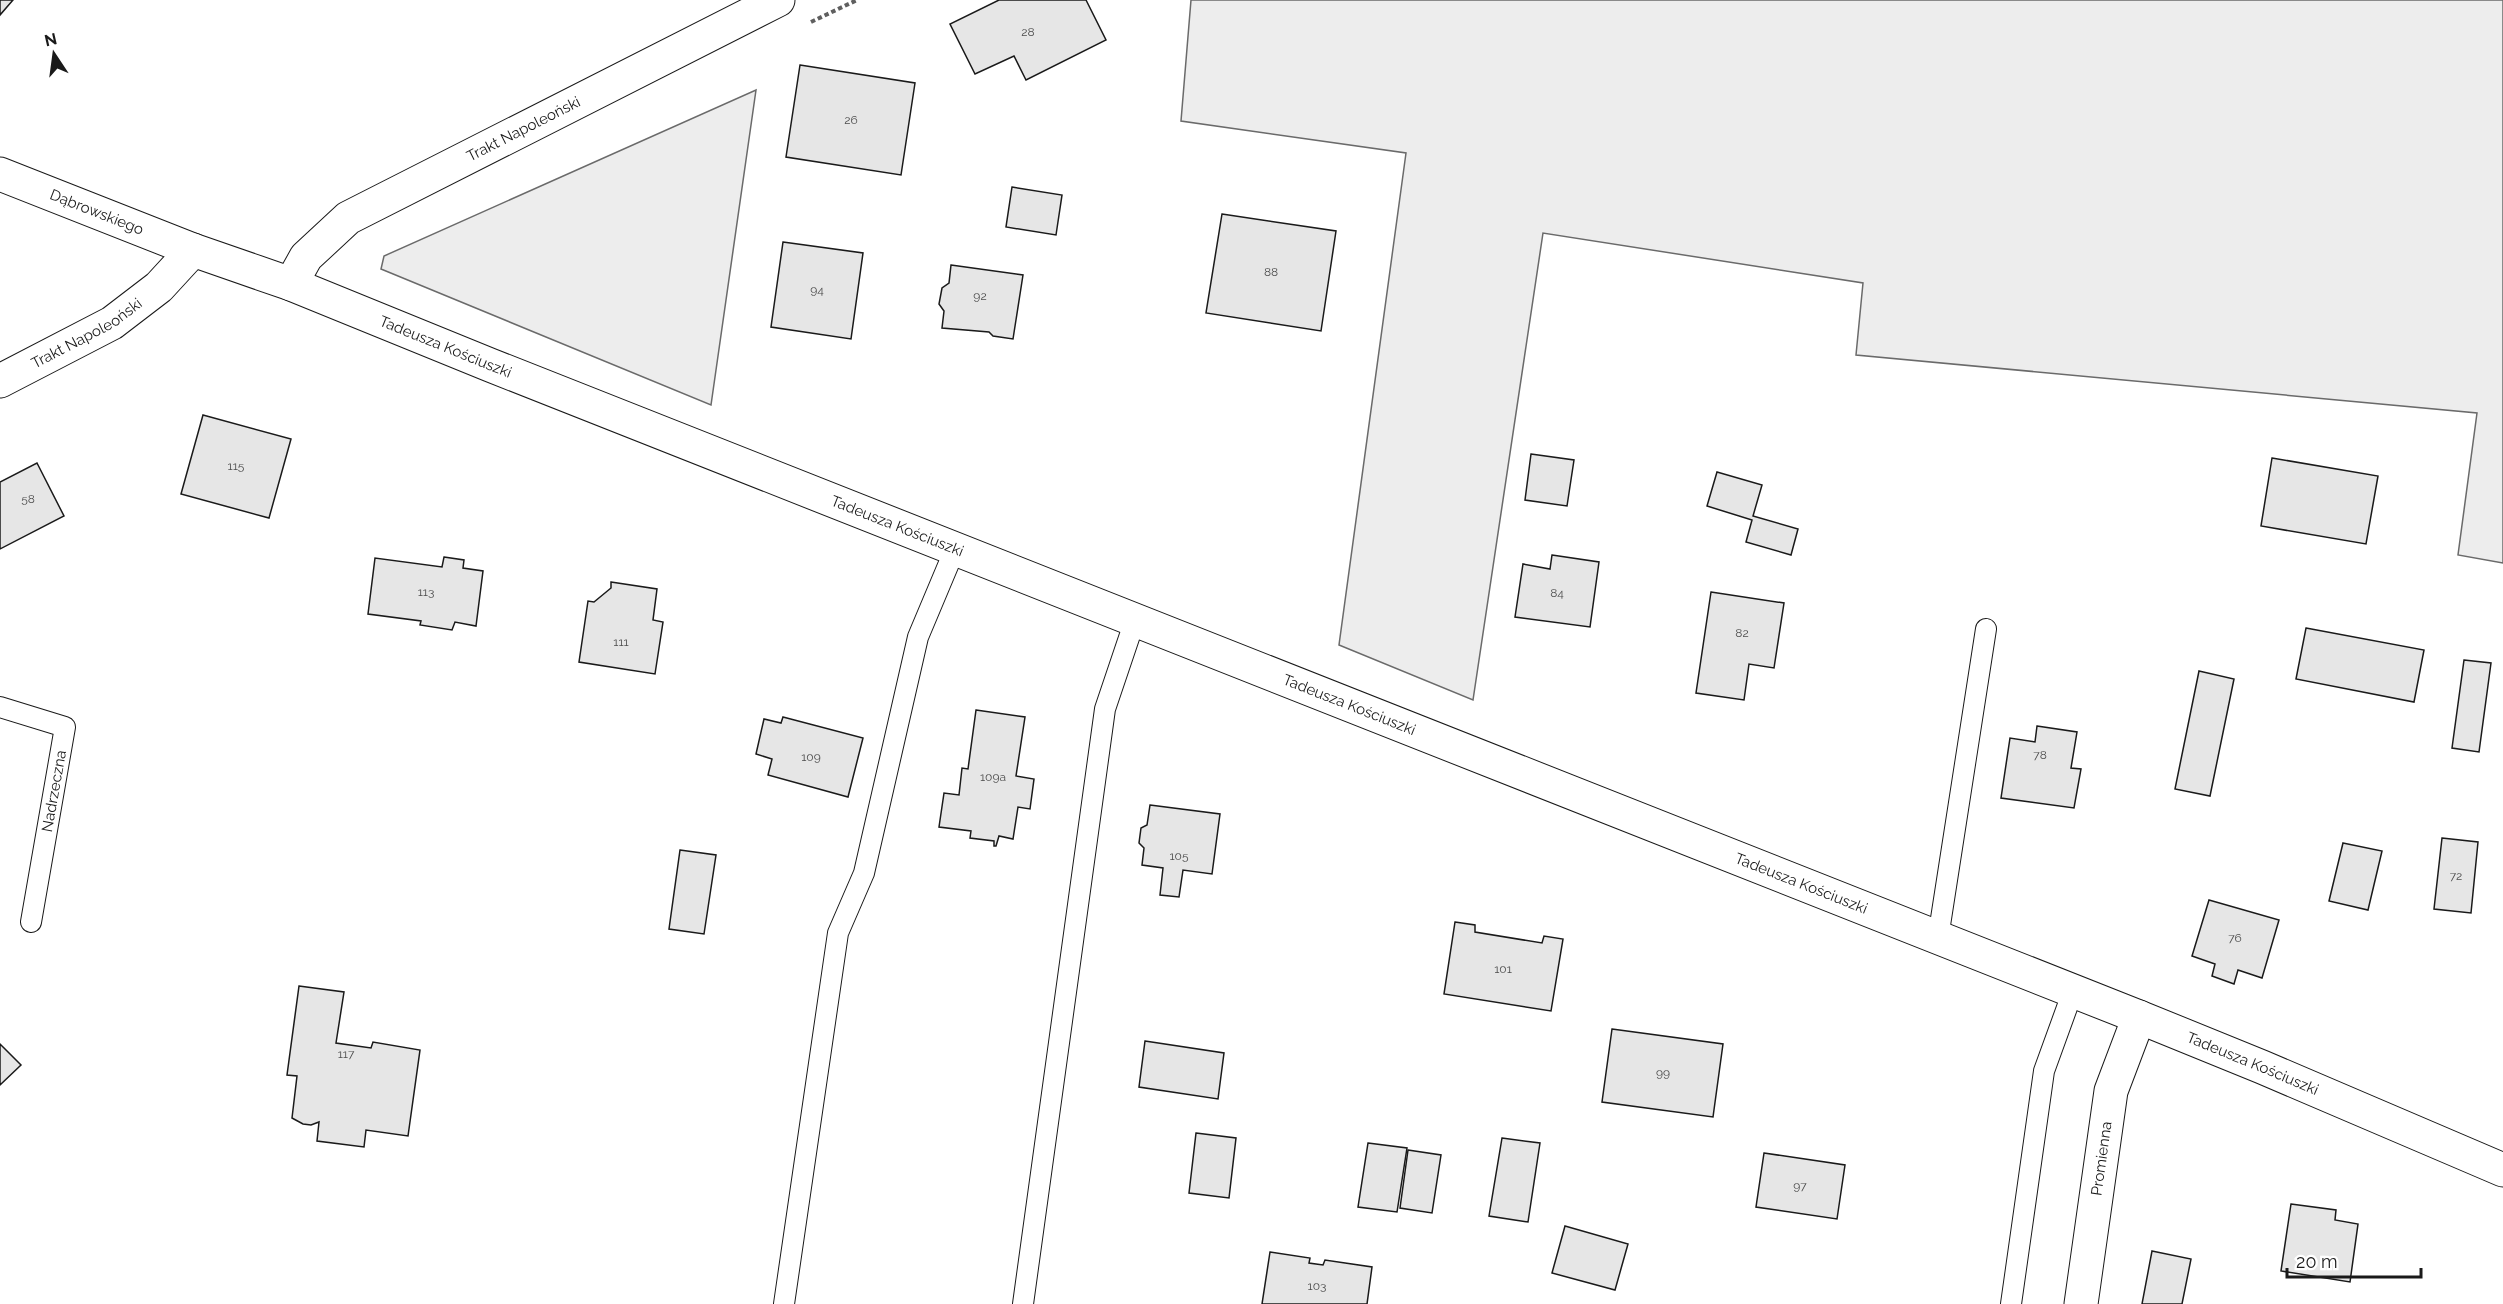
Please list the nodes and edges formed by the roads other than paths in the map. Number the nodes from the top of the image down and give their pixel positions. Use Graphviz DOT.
graph roads {
  1 [pos="778,0"];
  2 [pos="0,174"];
  3 [pos="193,250"];
  4 [pos="291,284"];
  5 [pos="0,381"];
  6 [pos="955,549"];
  7 [pos="1135,620"];
  8 [pos="1986,628"];
  9 [pos="0,707"];
  10 [pos="31,922"];
  11 [pos="1938,938"];
  12 [pos="2073,991"];
  13 [pos="2139,1017"];
  14 [pos="2503,1170"];
  15 [pos="784,1304"];
  16 [pos="1023,1304"];
  17 [pos="2011,1304"];
  18 [pos="2081,1304"];
  1 -- 4 [label="street, Trakt Napoleoński"];
  2 -- 3 [label="street, Dąbrowskiego"];
  3 -- 4 [label="street, Tadeusza Kościuszki"];
  3 -- 5 [label="street, Trakt Napoleoński"];
  4 -- 6 [label="street, Tadeusza Kościuszki"];
  6 -- 7 [label="street, Tadeusza Kościuszki"];
  6 -- 15 [label="lane"];
  7 -- 11 [label="street, Tadeusza Kościuszki"];
  7 -- 16 [label="lane"];
  8 -- 11 [label="lane"];
  9 -- 10 [label="lane, Nadrzeczna"];
  11 -- 12 [label="street, Tadeusza Kościuszki"];
  12 -- 13 [label="street, Tadeusza Kościuszki"];
  12 -- 17 [label="lane"];
  13 -- 14 [label="street, Tadeusza Kościuszki"];
  13 -- 18 [label="street, Promienna"];
}
